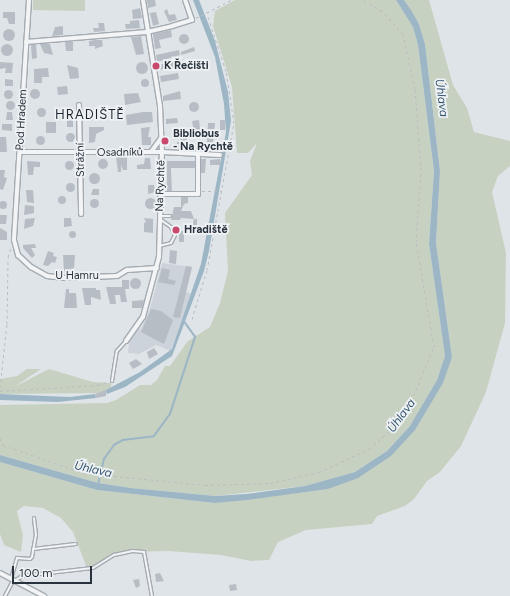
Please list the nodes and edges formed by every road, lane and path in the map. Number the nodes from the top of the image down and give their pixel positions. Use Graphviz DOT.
graph roads {
  1 [pos="29,0"];
  2 [pos="143,0"];
  3 [pos="184,0"];
  4 [pos="231,0"];
  5 [pos="362,0"];
  6 [pos="207,14"];
  7 [pos="200,17"];
  8 [pos="147,32"];
  9 [pos="26,42"];
  10 [pos="79,106"];
  11 [pos="162,138"];
  12 [pos="20,152"];
  13 [pos="151,152"];
  14 [pos="162,152"];
  15 [pos="81,153"];
  16 [pos="198,153"];
  17 [pos="220,155"];
  18 [pos="222,191"];
  19 [pos="198,192"];
  20 [pos="160,194"];
  21 [pos="81,214"];
  22 [pos="170,216"];
  23 [pos="160,218"];
  24 [pos="14,240"];
  25 [pos="159,246"];
  26 [pos="157,268"];
  27 [pos="192,319"];
  28 [pos="126,341"];
  29 [pos="112,382"];
  30 [pos="0,387"];
  31 [pos="0,391"];
  32 [pos="0,438"];
  33 [pos="34,518"];
  34 [pos="76,544"];
  35 [pos="33,549"];
  36 [pos="0,573"];
  37 [pos="12,581"];
  38 [pos="5,596"];
  39 [pos="44,596"];
  40 [pos="152,596"];
  1 -- 9 [label="street, Pod Hradem"];
  2 -- 8 [label="street, Na Rychtě"];
  3 -- 8 [label="street"];
  4 -- 6 [label="path"];
  5 -- 32 [label="path"];
  6 -- 7 [label="path"];
  6 -- 18 [label="path"];
  8 -- 9 [label="street"];
  8 -- 11 [label="street, Na Rychtě"];
  9 -- 12 [label="street, Pod Hradem"];
  10 -- 15 [label="street, Strážní"];
  11 -- 13 [label="street"];
  11 -- 14 [label="street, Na Rychtě"];
  12 -- 15 [label="street, Osadníků"];
  12 -- 24 [label="street, Pod Hradem"];
  13 -- 14 [label="street, Osadníků"];
  13 -- 15 [label="street, Osadníků"];
  14 -- 16 [label="street, Osadníků"];
  14 -- 20 [label="street, Na Rychtě"];
  15 -- 21 [label="street, Strážní"];
  16 -- 17 [label="street, Osadníků"];
  16 -- 19 [label="street"];
  18 -- 19 [label="path"];
  18 -- 27 [label="path"];
  19 -- 20 [label="street"];
  20 -- 23 [label="street, Na Rychtě"];
  22 -- 23 [label="lane"];
  23 -- 25 [label="street, Na Rychtě"];
  23 -- 25 [label="lane"];
  24 -- 26 [label="street, U Hamru"];
  24 -- 30 [label="path"];
  25 -- 26 [label="street, Na Rychtě"];
  26 -- 28 [label="street, Na Rychtě"];
  28 -- 29 [label="lane"];
  29 -- 31 [label="path"];
  33 -- 35 [label="lane"];
  34 -- 35 [label="lane"];
  35 -- 37 [label="lane"];
  36 -- 37 [label="street"];
  37 -- 38 [label="lane"];
  37 -- 39 [label="street"];
  37 -- 40 [label="lane"];
}
